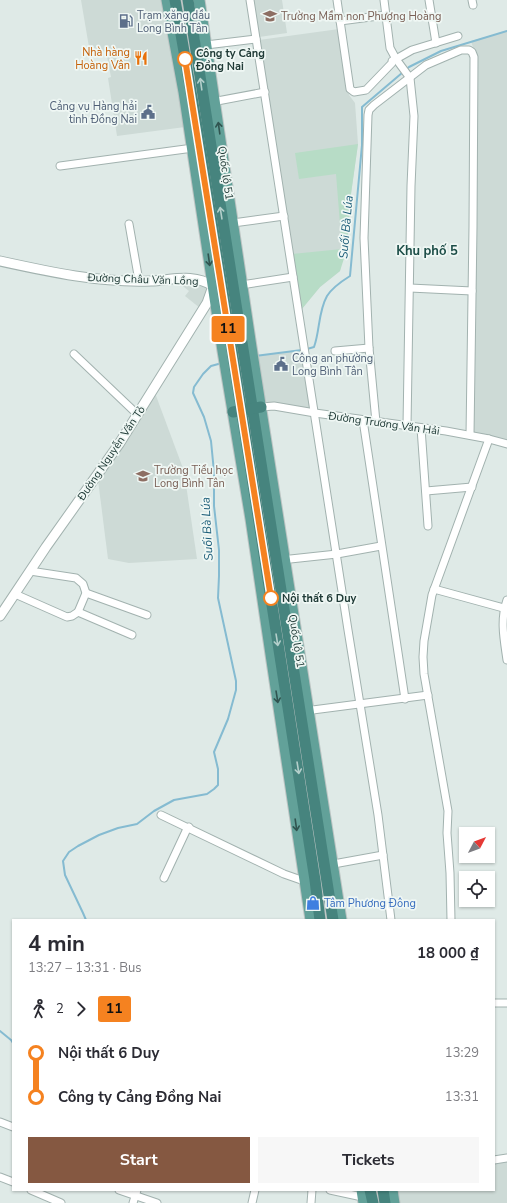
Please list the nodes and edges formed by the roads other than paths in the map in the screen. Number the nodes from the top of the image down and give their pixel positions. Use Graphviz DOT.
graph roads {
  1 [pos="167,0"];
  2 [pos="175,0"];
  3 [pos="188,0"];
  4 [pos="199,0"];
  5 [pos="250,0"];
  6 [pos="337,0"];
  7 [pos="384,0"];
  8 [pos="429,0"];
  9 [pos="386,15"];
  10 [pos="340,21"];
  11 [pos="458,36"];
  12 [pos="256,38"];
  13 [pos="436,42"];
  14 [pos="206,45"];
  15 [pos="396,59"];
  16 [pos="410,78"];
  17 [pos="265,92"];
  18 [pos="215,101"];
  19 [pos="203,103"];
  20 [pos="193,148"];
  21 [pos="60,166"];
  22 [pos="284,216"];
  23 [pos="233,223"];
  24 [pos="129,224"];
  25 [pos="0,261"];
  26 [pos="293,277"];
  27 [pos="139,281"];
  28 [pos="230,284"];
  29 [pos="410,288"];
  30 [pos="472,290"];
  31 [pos="369,348"];
  32 [pos="237,349"];
  33 [pos="335,351"];
  34 [pos="74,354"];
  35 [pos="239,365"];
  36 [pos="257,408"];
  37 [pos="237,411"];
  38 [pos="315,413"];
  39 [pos="137,414"];
  40 [pos="363,420"];
  41 [pos="376,422"];
  42 [pos="407,426"];
  43 [pos="421,428"];
  44 [pos="470,435"];
  45 [pos="489,439"];
  46 [pos="507,444"];
  47 [pos="472,487"];
  48 [pos="426,491"];
  49 [pos="428,526"];
  50 [pos="381,546"];
  51 [pos="337,554"];
  52 [pos="280,560"];
  53 [pos="30,571"];
  54 [pos="434,589"];
  55 [pos="86,593"];
  56 [pos="15,594"];
  57 [pos="507,600"];
  58 [pos="506,608"];
  59 [pos="78,612"];
  60 [pos="147,615"];
  61 [pos="0,616"];
  62 [pos="132,635"];
  63 [pos="507,660"];
  64 [pos="428,695"];
  65 [pos="405,698"];
  66 [pos="360,704"];
  67 [pos="304,711"];
  68 [pos="161,815"];
  69 [pos="189,828"];
  70 [pos="383,855"];
  71 [pos="328,865"];
  72 [pos="164,878"];
  73 [pos="310,880"];
  74 [pos="311,919"];
  75 [pos="320,919"];
  76 [pos="333,919"];
  77 [pos="341,919"];
  78 [pos="392,919"];
  79 [pos="451,919"];
  80 [pos="495,1003"];
  81 [pos="507,1003"];
  82 [pos="0,1122"];
  83 [pos="12,1127"];
  84 [pos="507,1158"];
  85 [pos="495,1160"];
  86 [pos="0,1177"];
  87 [pos="12,1182"];
  88 [pos="33,1191"];
  89 [pos="124,1191"];
  90 [pos="254,1191"];
  91 [pos="312,1191"];
  92 [pos="335,1191"];
  93 [pos="383,1191"];
  94 [pos="392,1191"];
  95 [pos="136,1193"];
  96 [pos="368,1197"];
  97 [pos="61,1203"];
  98 [pos="133,1203"];
  99 [pos="157,1203"];
  100 [pos="252,1203"];
  101 [pos="311,1203"];
  102 [pos="386,1203"];
  103 [pos="394,1203"];
  1 -- 20 [label="main road, Quốc lộ 51"];
  2 -- 28 [label="highway, Quốc lộ 51"];
  19 -- 3 [label="highway, Quốc lộ 51, one-way"];
  4 -- 14 [label="main road, Quốc lộ 51"];
  5 -- 12 [label="street"];
  6 -- 10 [label="street"];
  7 -- 9 [label="street"];
  8 -- 13 [label="street"];
  9 -- 10 [label="street"];
  9 -- 15 [label="street"];
  10 -- 15 [label="street"];
  11 -- 13 [label="street"];
  12 -- 14 [label="street"];
  12 -- 17 [label="street"];
  13 -- 15 [label="street"];
  14 -- 18 [label="main road, Quốc lộ 51"];
  15 -- 16 [label="street"];
  16 -- 29 [label="street"];
  16 -- 30 [label="street"];
  16 -- 31 [label="street"];
  17 -- 18 [label="street"];
  17 -- 22 [label="street"];
  18 -- 19 [label="street"];
  23 -- 18 [label="main road, Quốc lộ 51, one-way"];
  28 -- 19 [label="highway, Quốc lộ 51, one-way"];
  20 -- 21 [label="street"];
  20 -- 28 [label="main road, Quốc lộ 51, one-way"];
  22 -- 23 [label="street"];
  22 -- 26 [label="street"];
  23 -- 28 [label="main road, Quốc lộ 51"];
  24 -- 27 [label="street"];
  25 -- 27 [label="street, Đường Châu Văn Lồng"];
  26 -- 28 [label="street"];
  26 -- 38 [label="street"];
  27 -- 28 [label="street, Đường Châu Văn Lồng"];
  28 -- 32 [label="highway, Quốc lộ 51"];
  28 -- 32 [label="main road, Quốc lộ 51"];
  28 -- 39 [label="street, Đường Nguyễn Văn Tỏ"];
  29 -- 30 [label="street"];
  29 -- 42 [label="street"];
  30 -- 44 [label="street"];
  31 -- 33 [label="street"];
  31 -- 41 [label="street"];
  32 -- 35 [label="highway"];
  32 -- 35 [label="main road"];
  34 -- 39 [label="street"];
  35 -- 36 [label="highway, Quốc lộ 51"];
  35 -- 37 [label="highway, Quốc lộ 51"];
  36 -- 37 [label="highway"];
  36 -- 38 [label="street, Đường Trương Văn Hải"];
  36 -- 52 [label="main road, Quốc lộ 51"];
  37 -- 73 [label="highway, Quốc lộ 51, one-way"];
  38 -- 40 [label="street, Đường Trương Văn Hải"];
  38 -- 51 [label="street"];
  39 -- 53 [label="street, Đường Nguyễn Văn Tỏ"];
  40 -- 41 [label="street, Đường Trương Văn Hải"];
  40 -- 50 [label="street"];
  41 -- 42 [label="street, Đường Trương Văn Hải"];
  42 -- 43 [label="street, Đường Trương Văn Hải"];
  43 -- 44 [label="street, Đường Trương Văn Hải"];
  43 -- 48 [label="street"];
  44 -- 45 [label="street, Đường Trương Văn Hải"];
  45 -- 46 [label="street, Đường Trương Văn Hải"];
  45 -- 47 [label="street"];
  47 -- 48 [label="street"];
  47 -- 54 [label="street"];
  48 -- 49 [label="street"];
  50 -- 51 [label="street"];
  50 -- 65 [label="street"];
  51 -- 52 [label="street"];
  51 -- 66 [label="street"];
  52 -- 67 [label="highway, Quốc lộ 51"];
  53 -- 55 [label="street"];
  53 -- 56 [label="street, Đường Nguyễn Văn Tỏ"];
  54 -- 58 [label="street"];
  54 -- 64 [label="street"];
  55 -- 59 [label="street"];
  55 -- 60 [label="street"];
  56 -- 59 [label="street"];
  56 -- 61 [label="street, Đường Nguyễn Văn Tỏ"];
  57 -- 58 [label="street"];
  58 -- 63 [label="street"];
  59 -- 62 [label="street"];
  64 -- 65 [label="street"];
  64 -- 79 [label="street"];
  65 -- 66 [label="street"];
  66 -- 67 [label="street"];
  66 -- 70 [label="street"];
  67 -- 71 [label="highway, Quốc lộ 51"];
  68 -- 69 [label="street"];
  69 -- 72 [label="street"];
  69 -- 73 [label="street"];
  70 -- 71 [label="street"];
  70 -- 78 [label="street"];
  71 -- 76 [label="highway, Quốc lộ 51"];
  71 -- 77 [label="main road, Quốc lộ 51"];
  73 -- 74 [label="main road, Quốc lộ 51"];
  73 -- 75 [label="highway, Quốc lộ 51"];
  80 -- 81 [label="street"];
  82 -- 83 [label="street"];
  84 -- 85 [label="street"];
  86 -- 87 [label="street"];
  88 -- 97 [label="street"];
  89 -- 95 [label="street"];
  90 -- 100 [label="street"];
  91 -- 101 [label="street"];
  92 -- 96 [label="street"];
  93 -- 102 [label="highway"];
  94 -- 103 [label="main road"];
  95 -- 98 [label="street"];
  95 -- 99 [label="street"];
}
